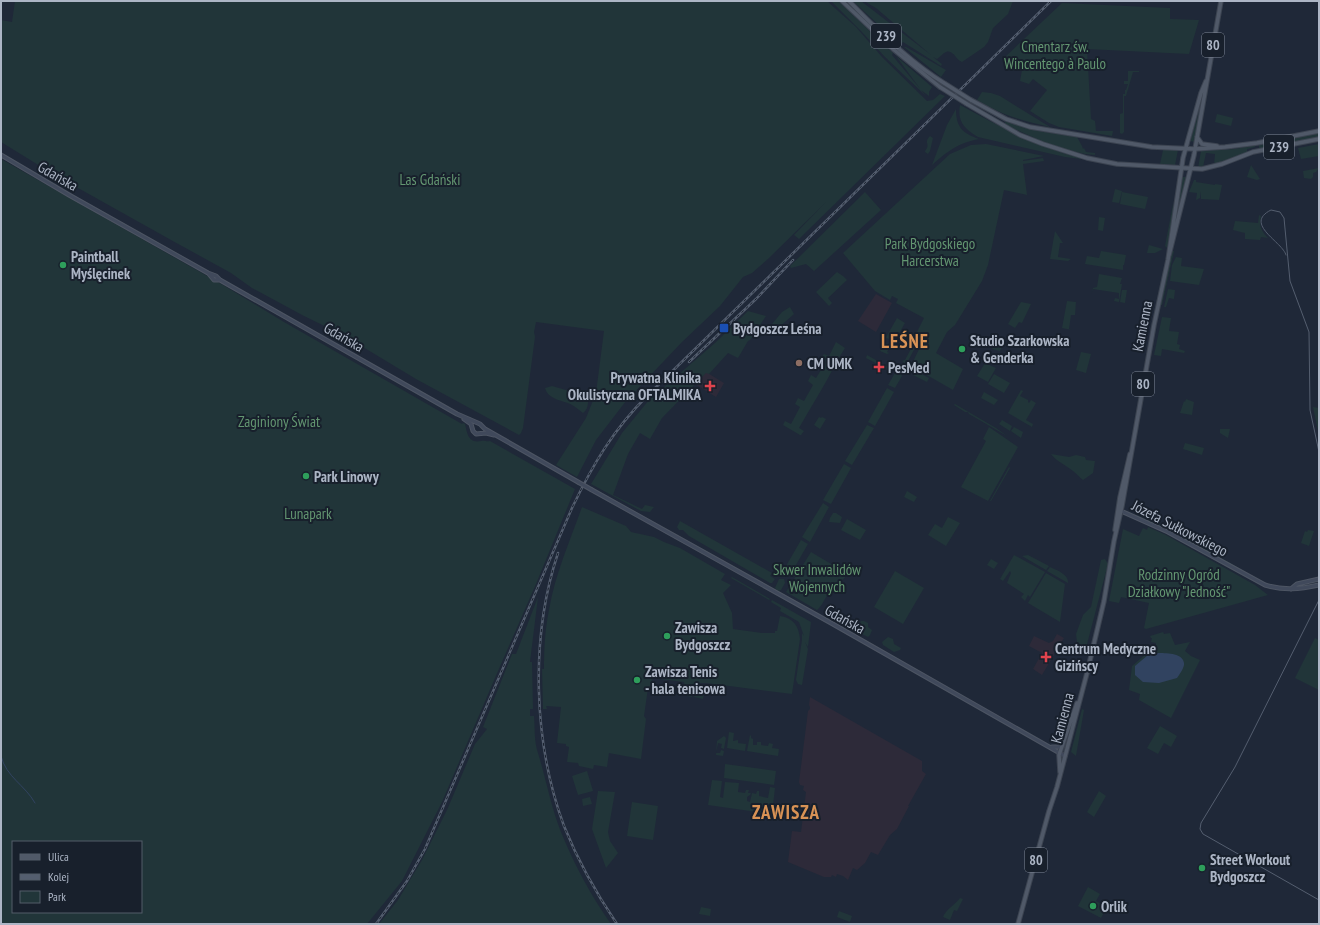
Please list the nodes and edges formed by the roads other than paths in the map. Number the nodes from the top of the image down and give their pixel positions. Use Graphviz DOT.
graph roads {
  1 [pos="842,1"];
  2 [pos="849,1"];
  3 [pos="1221,1"];
  4 [pos="1206,81"];
  5 [pos="1319,131"];
  6 [pos="1197,137"];
  7 [pos="1319,139"];
  8 [pos="1220,148"];
  9 [pos="1185,149"];
  10 [pos="1195,149"];
  11 [pos="1,155"];
  12 [pos="1173,167"];
  13 [pos="1181,168"];
  14 [pos="1190,169"];
  15 [pos="1180,176"];
  16 [pos="1168,260"];
  17 [pos="458,414"];
  18 [pos="477,424"];
  19 [pos="483,427"];
  20 [pos="472,428"];
  21 [pos="482,433"];
  22 [pos="500,438"];
  23 [pos="1119,510"];
  24 [pos="1319,579"];
  25 [pos="1319,585"];
  26 [pos="1292,589"];
  27 [pos="1083,687"];
  28 [pos="1063,745"];
  29 [pos="1050,747"];
  30 [pos="1060,753"];
  31 [pos="1065,756"];
  32 [pos="1061,774"];
  33 [pos="1018,924"];
  1 -- 12 [label="main road, 239, bridge"];
  2 -- 9 [label="main road, 239, bridge"];
  3 -- 4 [label="main road, Kamienna / 80"];
  4 -- 6 [label="main road, Kamienna / 80"];
  4 -- 9 [label="main road, Kamienna / 80"];
  5 -- 8 [label="main road, 239"];
  6 -- 8 [label="main road"];
  6 -- 10 [label="main road, Kamienna / 80"];
  7 -- 14 [label="main road, 239"];
  8 -- 10 [label="main road, 239"];
  9 -- 10 [label="main road, 239"];
  9 -- 13 [label="main road, Kamienna / 80"];
  10 -- 14 [label="main road, Kamienna / 80"];
  11 -- 17 [label="main road, Gdańska"];
  12 -- 13 [label="main road, 239"];
  12 -- 15 [label="main road"];
  13 -- 14 [label="main road, 239"];
  13 -- 15 [label="main road, Kamienna / 80"];
  14 -- 16 [label="main road, Kamienna / 80"];
  15 -- 16 [label="main road, Kamienna / 80"];
  16 -- 23 [label="main road, Kamienna / 80"];
  17 -- 18 [label="main road, Gdańska"];
  17 -- 20 [label="main road, Gdańska"];
  18 -- 19 [label="main road"];
  18 -- 20 [label="main road"];
  19 -- 21 [label="main road"];
  19 -- 22 [label="main road"];
  20 -- 21 [label="main road"];
  21 -- 22 [label="main road"];
  22 -- 29 [label="main road, Gdańska, bridge"];
  23 -- 26 [label="main road, Józefa Sułkowskiego"];
  23 -- 27 [label="main road, Kamienna / 80"];
  24 -- 26 [label="main road"];
  25 -- 26 [label="main road, Józefa Sułkowskiego"];
  27 -- 28 [label="main road, Kamienna / 80"];
  27 -- 31 [label="main road, Kamienna / 80"];
  28 -- 29 [label="main road"];
  28 -- 30 [label="main road, Kamienna / 80"];
  29 -- 30 [label="main road, Gdańska"];
  30 -- 31 [label="main road, Gdańska"];
  30 -- 32 [label="main road, 80"];
  31 -- 32 [label="main road, 80"];
  32 -- 33 [label="main road, 80"];
}
